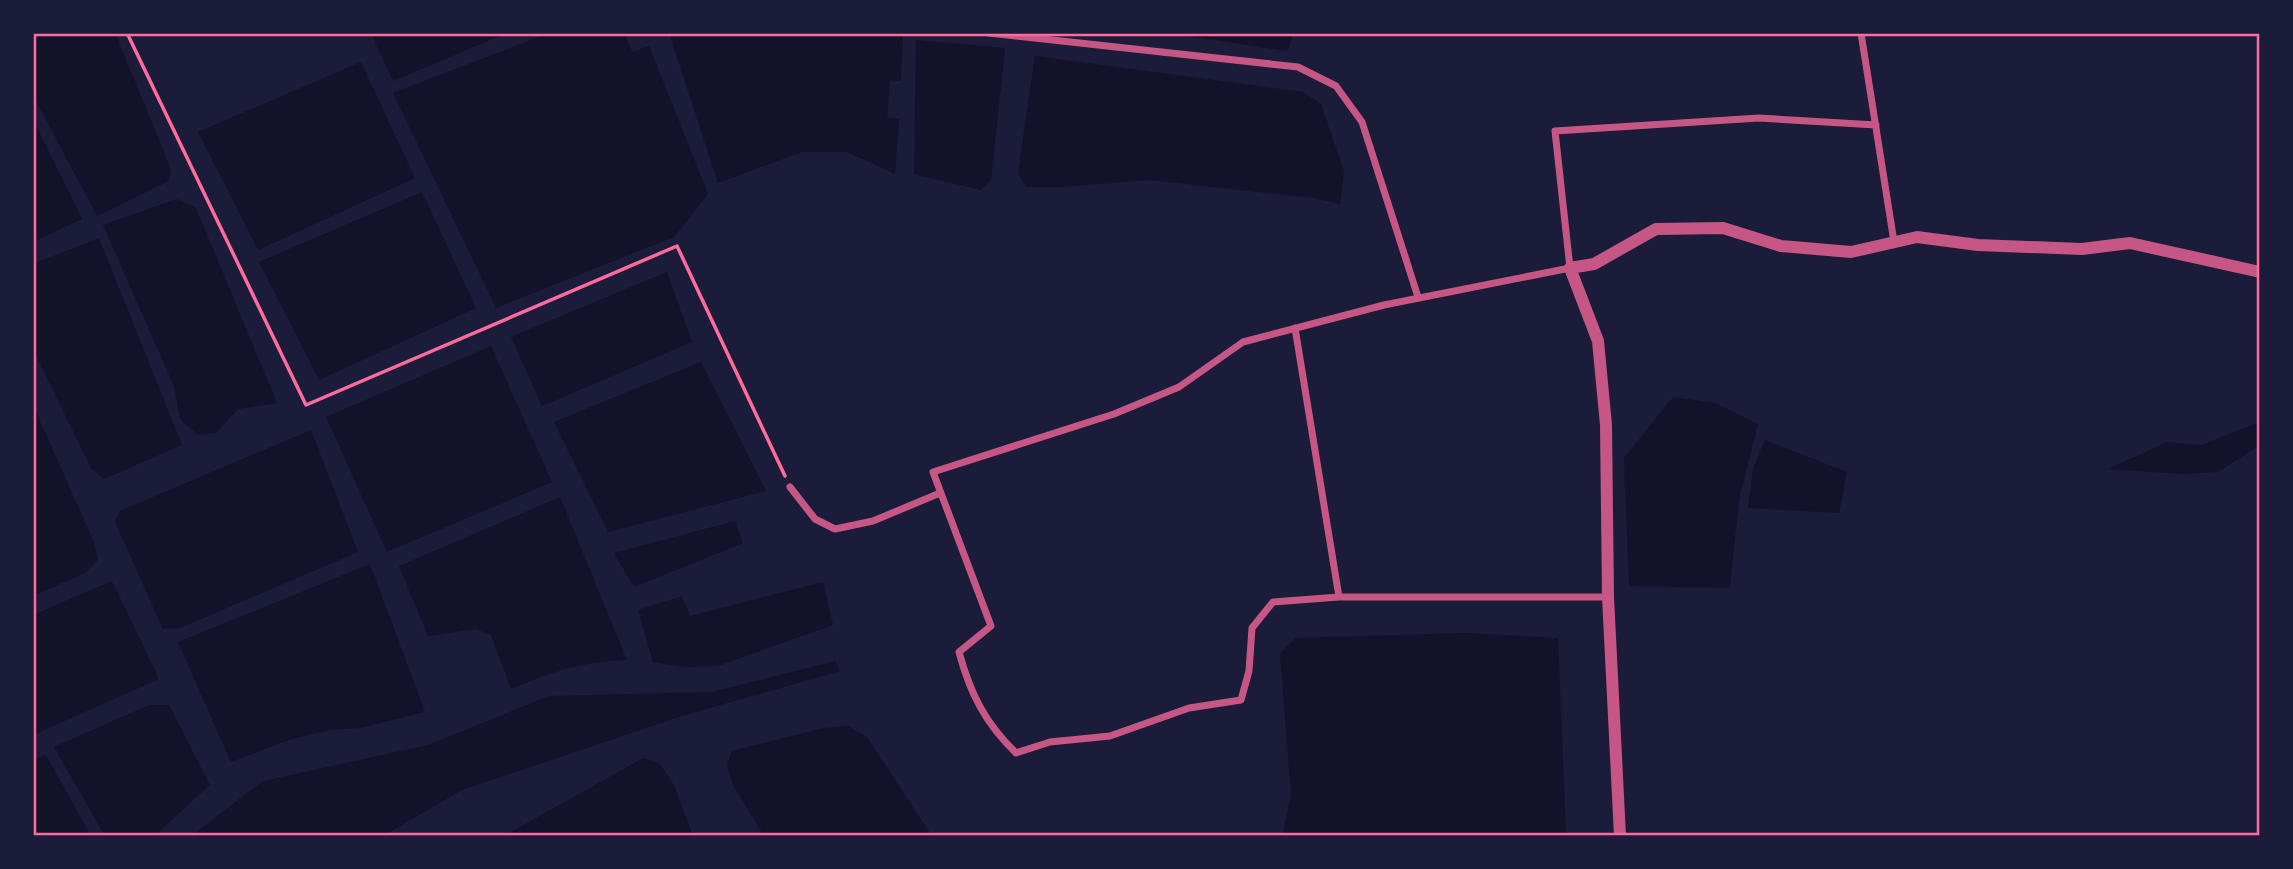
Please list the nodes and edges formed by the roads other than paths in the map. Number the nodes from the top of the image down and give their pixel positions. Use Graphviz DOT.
graph roads {
  1 [pos="989,33"];
  2 [pos="1861,33"];
  3 [pos="1877,125"];
  4 [pos="1894,242"];
  5 [pos="1570,268"];
  6 [pos="2260,272"];
  7 [pos="1419,297"];
  8 [pos="1295,328"];
  9 [pos="790,487"];
  10 [pos="940,493"];
  11 [pos="1339,597"];
  12 [pos="1608,597"];
  13 [pos="1620,836"];
  1 -- 7 [label="street"];
  2 -- 3 [label="street"];
  3 -- 4 [label="street"];
  3 -- 5 [label="street"];
  4 -- 5 [label="street"];
  4 -- 6 [label="street"];
  5 -- 7 [label="street"];
  5 -- 12 [label="street"];
  7 -- 8 [label="street"];
  8 -- 10 [label="street"];
  8 -- 11 [label="street"];
  9 -- 10 [label="street"];
  10 -- 11 [label="street"];
  11 -- 12 [label="street"];
  12 -- 13 [label="street"];
}
